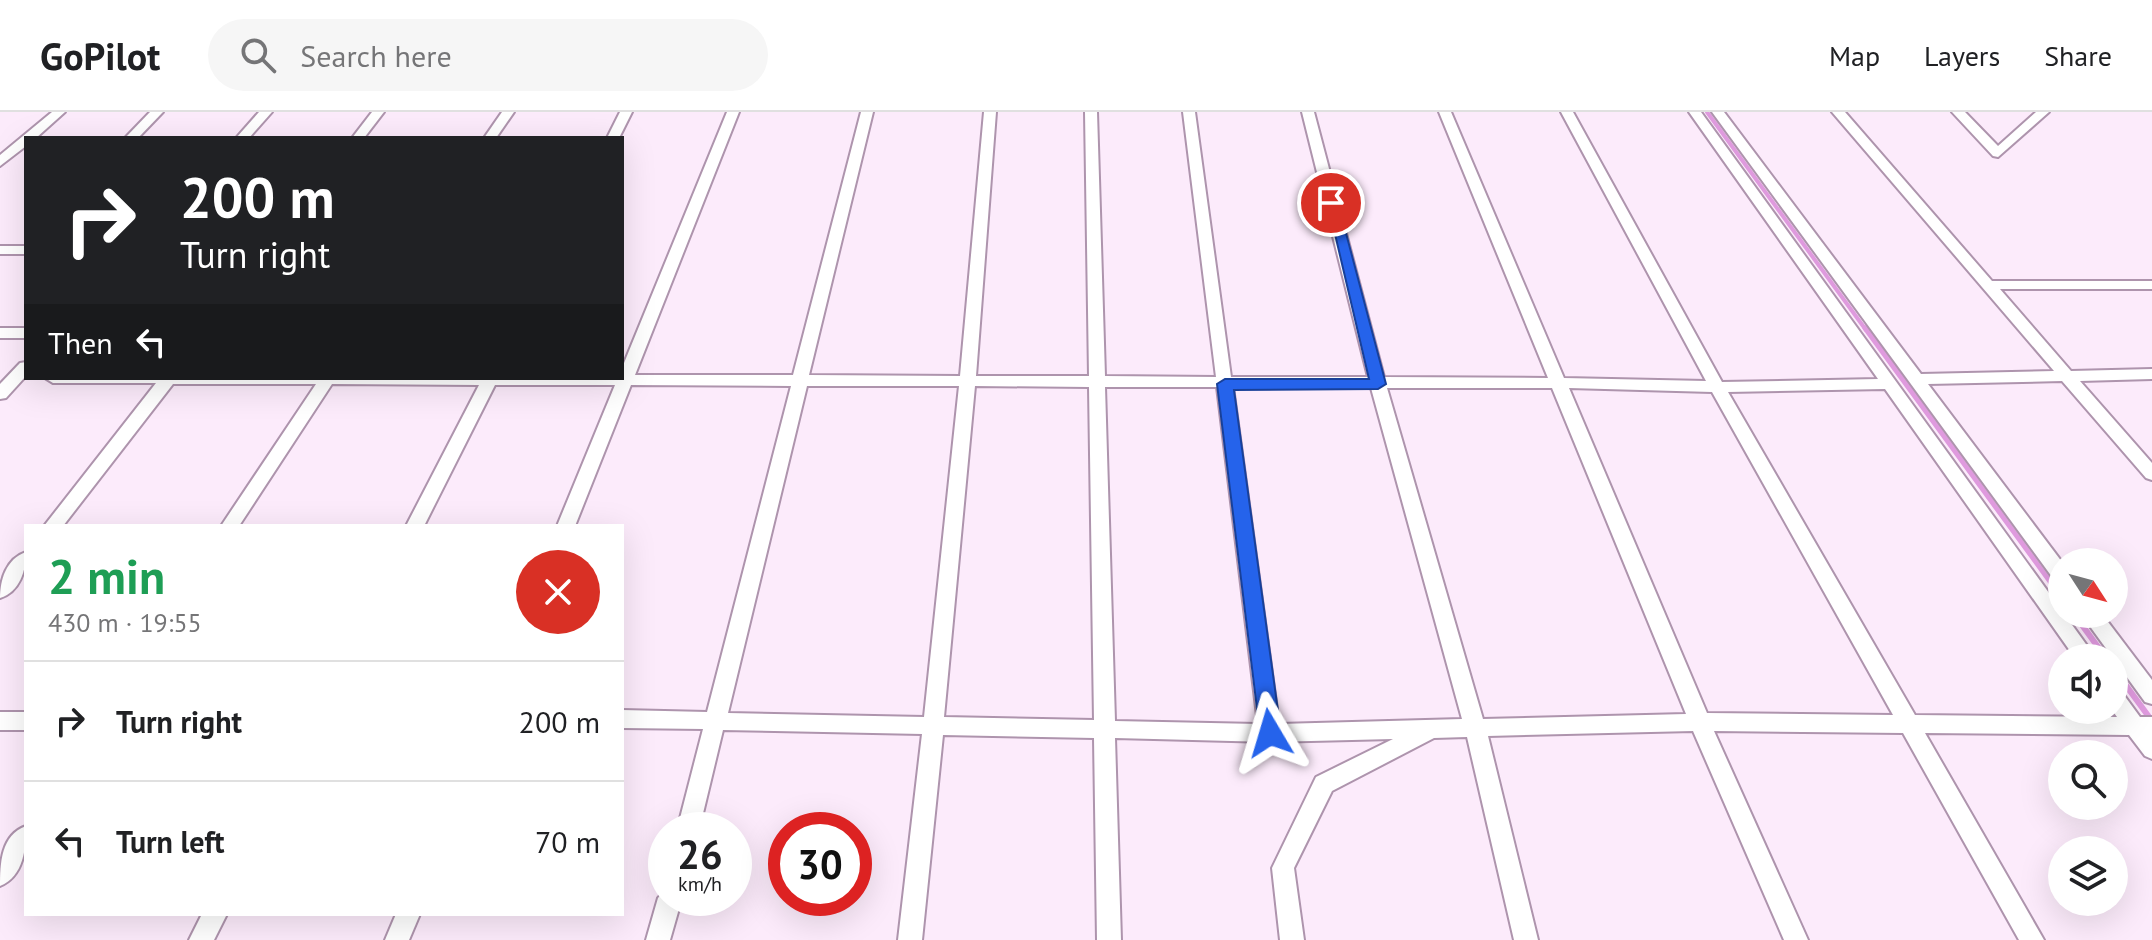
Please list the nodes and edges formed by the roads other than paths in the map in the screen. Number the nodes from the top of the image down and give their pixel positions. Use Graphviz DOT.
graph roads {
  1 [pos="59,112"];
  2 [pos="157,112"];
  3 [pos="266,112"];
  4 [pos="378,112"];
  5 [pos="508,112"];
  6 [pos="626,112"];
  7 [pos="733,112"];
  8 [pos="867,112"];
  9 [pos="990,112"];
  10 [pos="1091,112"];
  11 [pos="1189,112"];
  12 [pos="1308,112"];
  13 [pos="1445,112"];
  14 [pos="1567,112"];
  15 [pos="1695,112"];
  16 [pos="1718,112"];
  17 [pos="1838,112"];
  18 [pos="1958,112"];
  19 [pos="2043,112"];
  20 [pos="31,136"];
  21 [pos="133,136"];
  22 [pos="244,136"];
  23 [pos="360,136"];
  24 [pos="491,136"];
  25 [pos="614,136"];
  26 [pos="24,142"];
  27 [pos="0,162"];
  28 [pos="1989,285"];
  29 [pos="2152,285"];
  30 [pos="0,333"];
  31 [pos="24,333"];
  32 [pos="23,374"];
  33 [pos="2152,374"];
  34 [pos="2066,375"];
  35 [pos="624,379"];
  36 [pos="1915,379"];
  37 [pos="167,380"];
  38 [pos="327,380"];
  39 [pos="489,380"];
  40 [pos="556,380"];
  41 [pos="797,380"];
  42 [pos="623,381"];
  43 [pos="968,381"];
  44 [pos="1095,383"];
  45 [pos="1558,383"];
  46 [pos="1225,384"];
  47 [pos="1378,384"];
  48 [pos="1889,384"];
  49 [pos="1717,387"];
  50 [pos="0,394"];
  51 [pos="2152,474"];
  52 [pos="55,524"];
  53 [pos="231,524"];
  54 [pos="416,524"];
  55 [pos="567,524"];
  56 [pos="2048,557"];
  57 [pos="24,561"];
  58 [pos="0,591"];
  59 [pos="2101,628"];
  60 [pos="2076,644"];
  61 [pos="2152,696"];
  62 [pos="624,719"];
  63 [pos="716,720"];
  64 [pos="0,721"];
  65 [pos="24,721"];
  66 [pos="1700,722"];
  67 [pos="1909,723"];
  68 [pos="2142,725"];
  69 [pos="1475,727"];
  70 [pos="930,728"];
  71 [pos="1433,729"];
  72 [pos="1105,732"];
  73 [pos="1270,733"];
  74 [pos="2152,750"];
  75 [pos="693,812"];
  76 [pos="24,839"];
  77 [pos="0,875"];
  78 [pos="214,916"];
  79 [pos="407,916"];
  80 [pos="665,916"];
  81 [pos="201,940"];
  82 [pos="397,940"];
  83 [pos="658,940"];
  84 [pos="910,940"];
  85 [pos="1109,940"];
  86 [pos="1292,940"];
  87 [pos="1526,940"];
  88 [pos="1796,940"];
  89 [pos="2032,940"];
  1 -- 20 [label="street"];
  2 -- 21 [label="street"];
  3 -- 22 [label="street"];
  4 -- 23 [label="street"];
  5 -- 24 [label="street"];
  6 -- 25 [label="street"];
  7 -- 35 [label="street"];
  8 -- 41 [label="street"];
  9 -- 43 [label="street"];
  10 -- 44 [label="street"];
  11 -- 46 [label="street"];
  12 -- 47 [label="street"];
  13 -- 45 [label="street"];
  14 -- 49 [label="street"];
  15 -- 48 [label="street"];
  16 -- 36 [label="street"];
  17 -- 28 [label="street"];
  18 -- 19 [label="street"];
  26 -- 27 [label="street"];
  28 -- 29 [label="street"];
  28 -- 34 [label="street"];
  30 -- 31 [label="street"];
  32 -- 50 [label="street"];
  33 -- 34 [label="street"];
  34 -- 36 [label="street"];
  34 -- 51 [label="street"];
  36 -- 56 [label="street"];
  37 -- 52 [label="street"];
  38 -- 53 [label="street"];
  39 -- 54 [label="street"];
  40 -- 42 [label="street"];
  41 -- 42 [label="street"];
  41 -- 43 [label="street"];
  41 -- 63 [label="street"];
  42 -- 55 [label="street"];
  43 -- 44 [label="street"];
  43 -- 70 [label="street"];
  44 -- 46 [label="street"];
  44 -- 72 [label="street"];
  45 -- 47 [label="street"];
  45 -- 49 [label="street"];
  45 -- 66 [label="street"];
  46 -- 47 [label="street"];
  46 -- 73 [label="street"];
  47 -- 69 [label="street"];
  48 -- 49 [label="street"];
  48 -- 60 [label="street"];
  49 -- 67 [label="street"];
  57 -- 58 [label="street"];
  59 -- 61 [label="street"];
  62 -- 63 [label="street"];
  63 -- 70 [label="street"];
  63 -- 75 [label="street"];
  64 -- 65 [label="street"];
  66 -- 67 [label="street"];
  66 -- 69 [label="street"];
  66 -- 88 [label="street"];
  67 -- 68 [label="street"];
  67 -- 89 [label="street"];
  68 -- 74 [label="street"];
  69 -- 71 [label="street"];
  69 -- 87 [label="street"];
  70 -- 72 [label="street"];
  70 -- 84 [label="street"];
  71 -- 73 [label="street"];
  71 -- 86 [label="street"];
  72 -- 73 [label="street"];
  72 -- 85 [label="street"];
  76 -- 77 [label="street"];
  78 -- 81 [label="street"];
  79 -- 82 [label="street"];
  80 -- 83 [label="street"];
}
